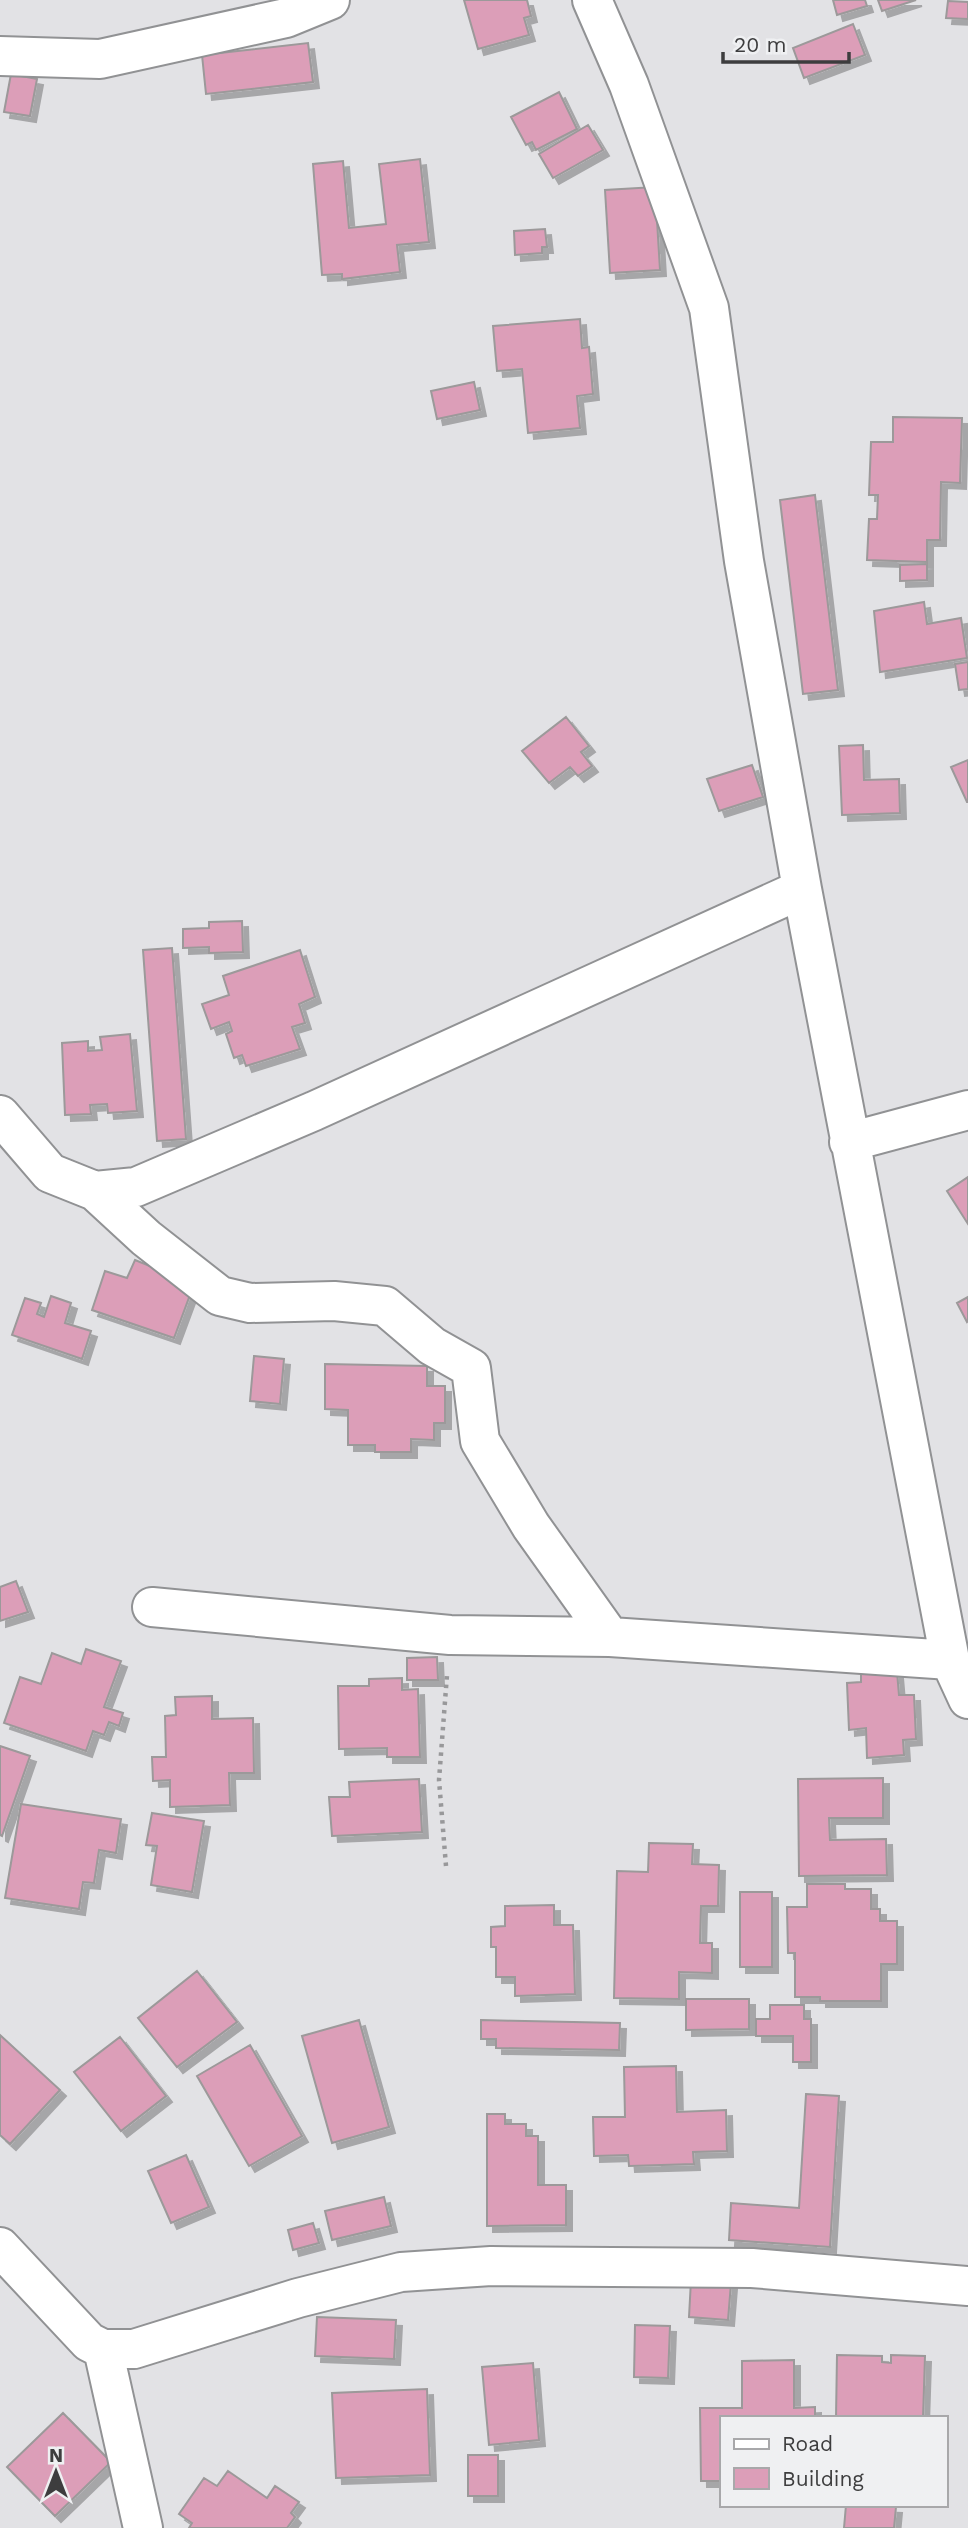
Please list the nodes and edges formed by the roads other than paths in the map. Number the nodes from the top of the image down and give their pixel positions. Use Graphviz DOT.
graph roads {
  1 [pos="330,0"];
  2 [pos="593,0"];
  3 [pos="0,55"];
  4 [pos="802,889"];
  5 [pos="968,1110"];
  6 [pos="0,1115"];
  7 [pos="849,1142"];
  8 [pos="95,1191"];
  9 [pos="152,1607"];
  10 [pos="610,1637"];
  11 [pos="950,1660"];
  12 [pos="968,1699"];
  13 [pos="0,2246"];
  14 [pos="968,2286"];
  15 [pos="103,2350"];
  16 [pos="143,2528"];
  1 -- 3 [label="street"];
  2 -- 4 [label="street"];
  4 -- 7 [label="street"];
  4 -- 8 [label="street"];
  5 -- 7 [label="street"];
  6 -- 8 [label="street"];
  7 -- 11 [label="street"];
  8 -- 10 [label="street"];
  9 -- 10 [label="street"];
  10 -- 11 [label="street"];
  11 -- 12 [label="street"];
  13 -- 15 [label="street"];
  14 -- 15 [label="street"];
  15 -- 16 [label="street"];
}
